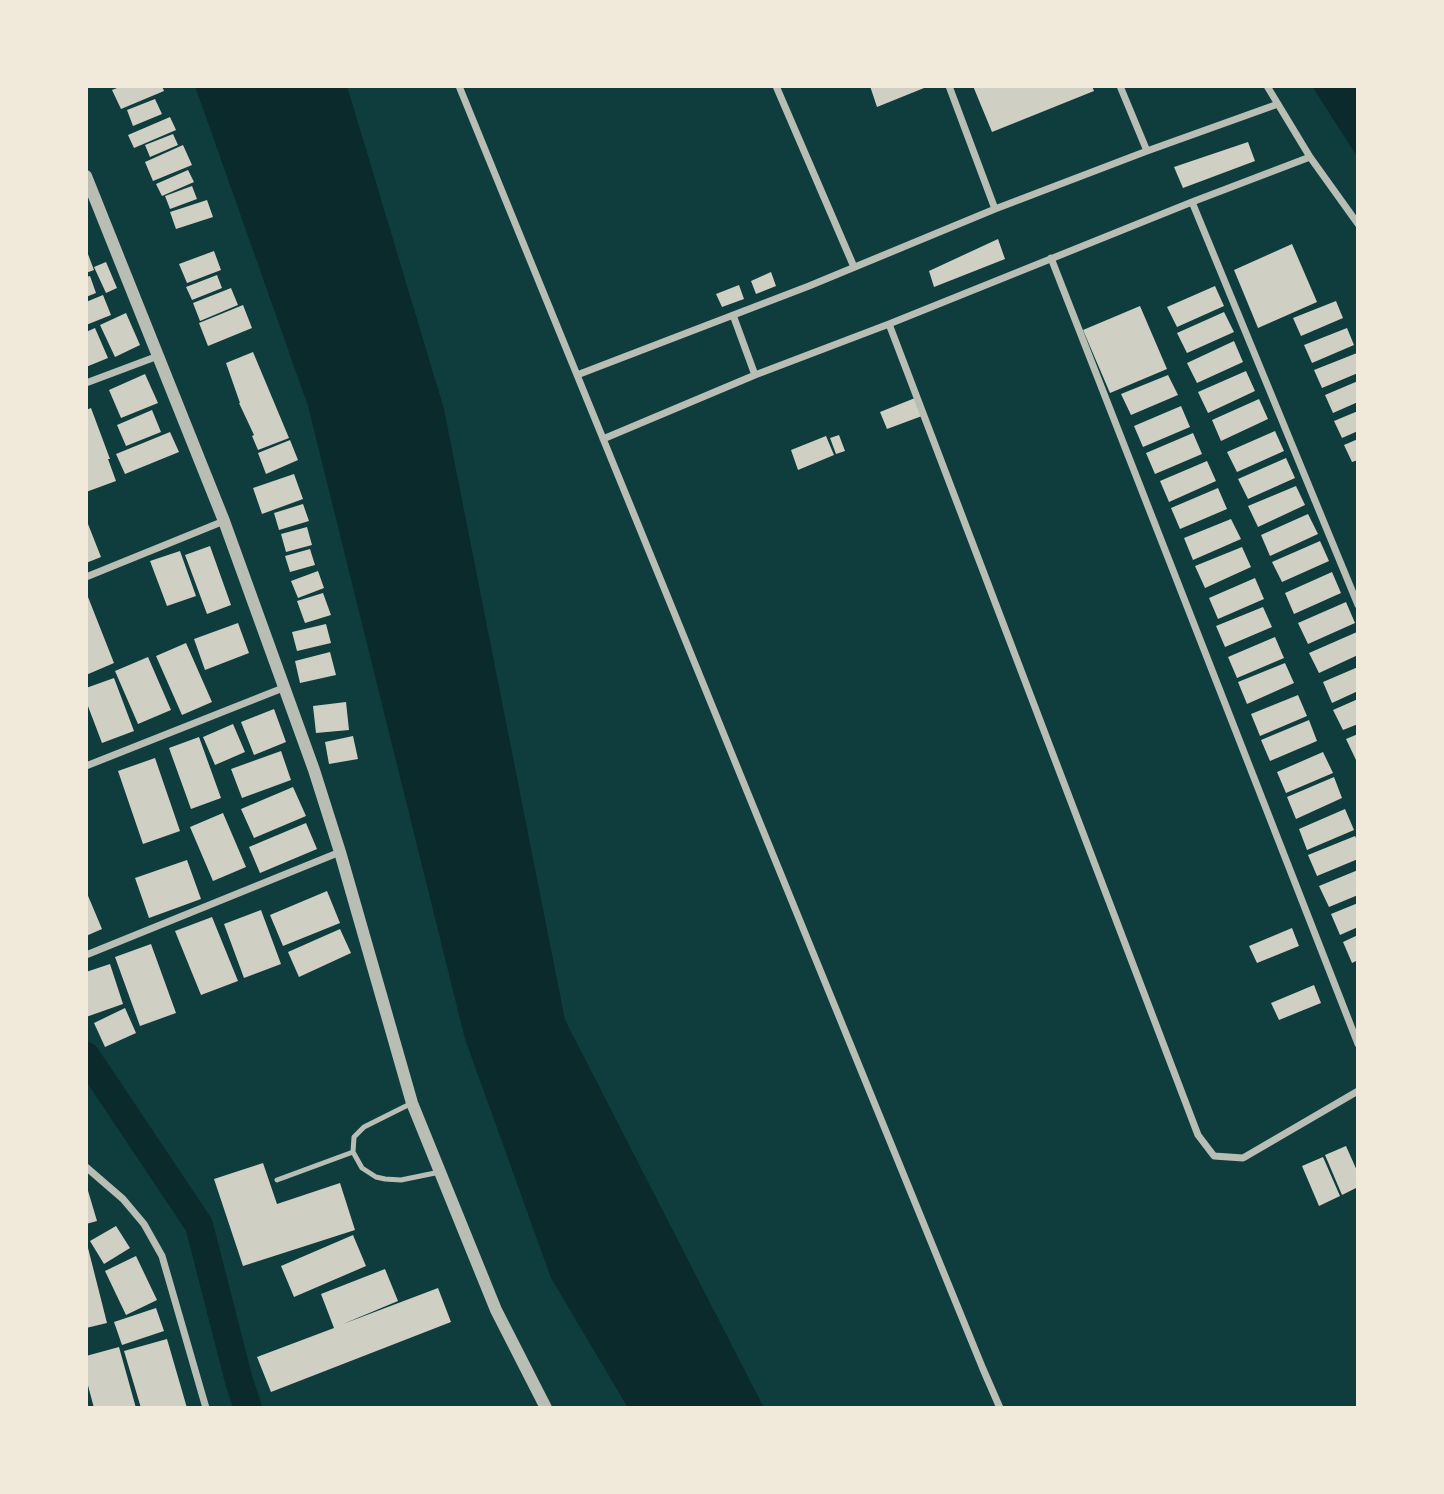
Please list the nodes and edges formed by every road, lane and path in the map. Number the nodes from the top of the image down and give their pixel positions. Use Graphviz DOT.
graph roads {
  1 [pos="459,86"];
  2 [pos="776,86"];
  3 [pos="949,86"];
  4 [pos="1120,86"];
  5 [pos="1267,86"];
  6 [pos="1278,104"];
  7 [pos="1147,151"];
  8 [pos="1310,157"];
  9 [pos="86,179"];
  10 [pos="1192,202"];
  11 [pos="995,209"];
  12 [pos="1358,224"];
  13 [pos="1051,258"];
  14 [pos="854,267"];
  15 [pos="733,315"];
  16 [pos="889,324"];
  17 [pos="159,356"];
  18 [pos="577,375"];
  19 [pos="755,375"];
  20 [pos="86,383"];
  21 [pos="603,439"];
  22 [pos="224,522"];
  23 [pos="86,577"];
  24 [pos="1358,606"];
  25 [pos="283,688"];
  26 [pos="86,766"];
  27 [pos="340,852"];
  28 [pos="86,955"];
  29 [pos="1358,1044"];
  30 [pos="1358,1091"];
  31 [pos="412,1103"];
  32 [pos="353,1152"];
  33 [pos="86,1167"];
  34 [pos="440,1172"];
  35 [pos="277,1180"];
  36 [pos="206,1408"];
  37 [pos="546,1408"];
  38 [pos="1000,1408"];
  1 -- 18 [label="street"];
  2 -- 14 [label="street"];
  3 -- 11 [label="street"];
  4 -- 7 [label="street"];
  5 -- 6 [label="street"];
  6 -- 7 [label="street"];
  6 -- 8 [label="street"];
  7 -- 11 [label="street"];
  8 -- 10 [label="street"];
  8 -- 12 [label="street"];
  9 -- 17 [label="street"];
  10 -- 13 [label="street"];
  10 -- 24 [label="street"];
  11 -- 14 [label="street"];
  13 -- 16 [label="street"];
  13 -- 29 [label="street"];
  14 -- 15 [label="street"];
  15 -- 18 [label="street"];
  15 -- 19 [label="street"];
  16 -- 19 [label="street"];
  16 -- 30 [label="street"];
  17 -- 20 [label="street"];
  17 -- 22 [label="street"];
  18 -- 21 [label="street"];
  19 -- 21 [label="street"];
  21 -- 38 [label="street"];
  22 -- 23 [label="street"];
  22 -- 25 [label="street"];
  25 -- 26 [label="street"];
  25 -- 27 [label="street"];
  27 -- 28 [label="street"];
  27 -- 31 [label="street"];
  31 -- 32 [label="lane"];
  31 -- 34 [label="street"];
  32 -- 34 [label="lane"];
  32 -- 35 [label="lane"];
  33 -- 36 [label="street"];
  34 -- 37 [label="street"];
}
